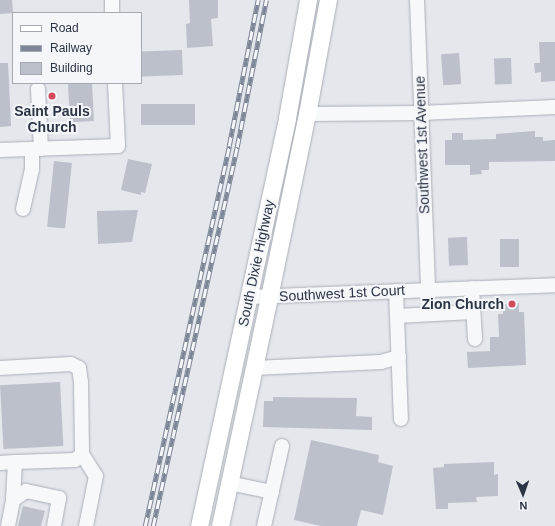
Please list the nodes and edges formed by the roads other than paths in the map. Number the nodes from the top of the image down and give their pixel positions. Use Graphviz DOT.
graph roads {
  1 [pos="112,0"];
  2 [pos="308,0"];
  3 [pos="328,0"];
  4 [pos="417,0"];
  5 [pos="112,12"];
  6 [pos="115,84"];
  7 [pos="38,89"];
  8 [pos="555,107"];
  9 [pos="421,113"];
  10 [pos="307,114"];
  11 [pos="37,149"];
  12 [pos="0,150"];
  13 [pos="23,209"];
  14 [pos="555,285"];
  15 [pos="472,288"];
  16 [pos="428,289"];
  17 [pos="396,291"];
  18 [pos="249,297"];
  19 [pos="269,297"];
  20 [pos="473,312"];
  21 [pos="397,316"];
  22 [pos="475,339"];
  23 [pos="399,357"];
  24 [pos="0,368"];
  25 [pos="254,368"];
  26 [pos="401,419"];
  27 [pos="282,446"];
  28 [pos="82,454"];
  29 [pos="15,462"];
  30 [pos="0,463"];
  31 [pos="229,483"];
  32 [pos="272,492"];
  33 [pos="13,500"];
  34 [pos="6,523"];
  35 [pos="54,526"];
  36 [pos="86,526"];
  37 [pos="199,526"];
  38 [pos="220,526"];
  39 [pos="264,526"];
  1 -- 5 [label="street"];
  2 -- 18 [label="main road, South Dixie Highway"];
  3 -- 10 [label="main road, South Dixie Highway"];
  4 -- 9 [label="street, Southwest 1st Avenue"];
  6 -- 11 [label="street"];
  7 -- 11 [label="street"];
  8 -- 9 [label="street"];
  9 -- 10 [label="street"];
  9 -- 16 [label="street, Southwest 1st Avenue"];
  10 -- 19 [label="main road, South Dixie Highway"];
  11 -- 12 [label="street"];
  11 -- 13 [label="street"];
  14 -- 15 [label="street, Southwest 1st Court"];
  15 -- 16 [label="street, Southwest 1st Court"];
  15 -- 20 [label="street"];
  16 -- 17 [label="street, Southwest 1st Court"];
  17 -- 19 [label="street, Southwest 1st Court"];
  17 -- 21 [label="street"];
  18 -- 19 [label="street, Southwest 1st Court"];
  18 -- 37 [label="main road, South Dixie Highway"];
  19 -- 25 [label="main road, South Dixie Highway"];
  20 -- 21 [label="street"];
  20 -- 22 [label="street"];
  21 -- 23 [label="street"];
  23 -- 25 [label="street"];
  23 -- 26 [label="street"];
  24 -- 28 [label="street"];
  25 -- 31 [label="main road, South Dixie Highway"];
  27 -- 32 [label="street"];
  28 -- 29 [label="street"];
  28 -- 36 [label="street"];
  29 -- 30 [label="street"];
  29 -- 33 [label="street"];
  31 -- 32 [label="street"];
  31 -- 38 [label="main road, South Dixie Highway"];
  32 -- 39 [label="street"];
  33 -- 34 [label="street"];
  33 -- 35 [label="street"];
}
